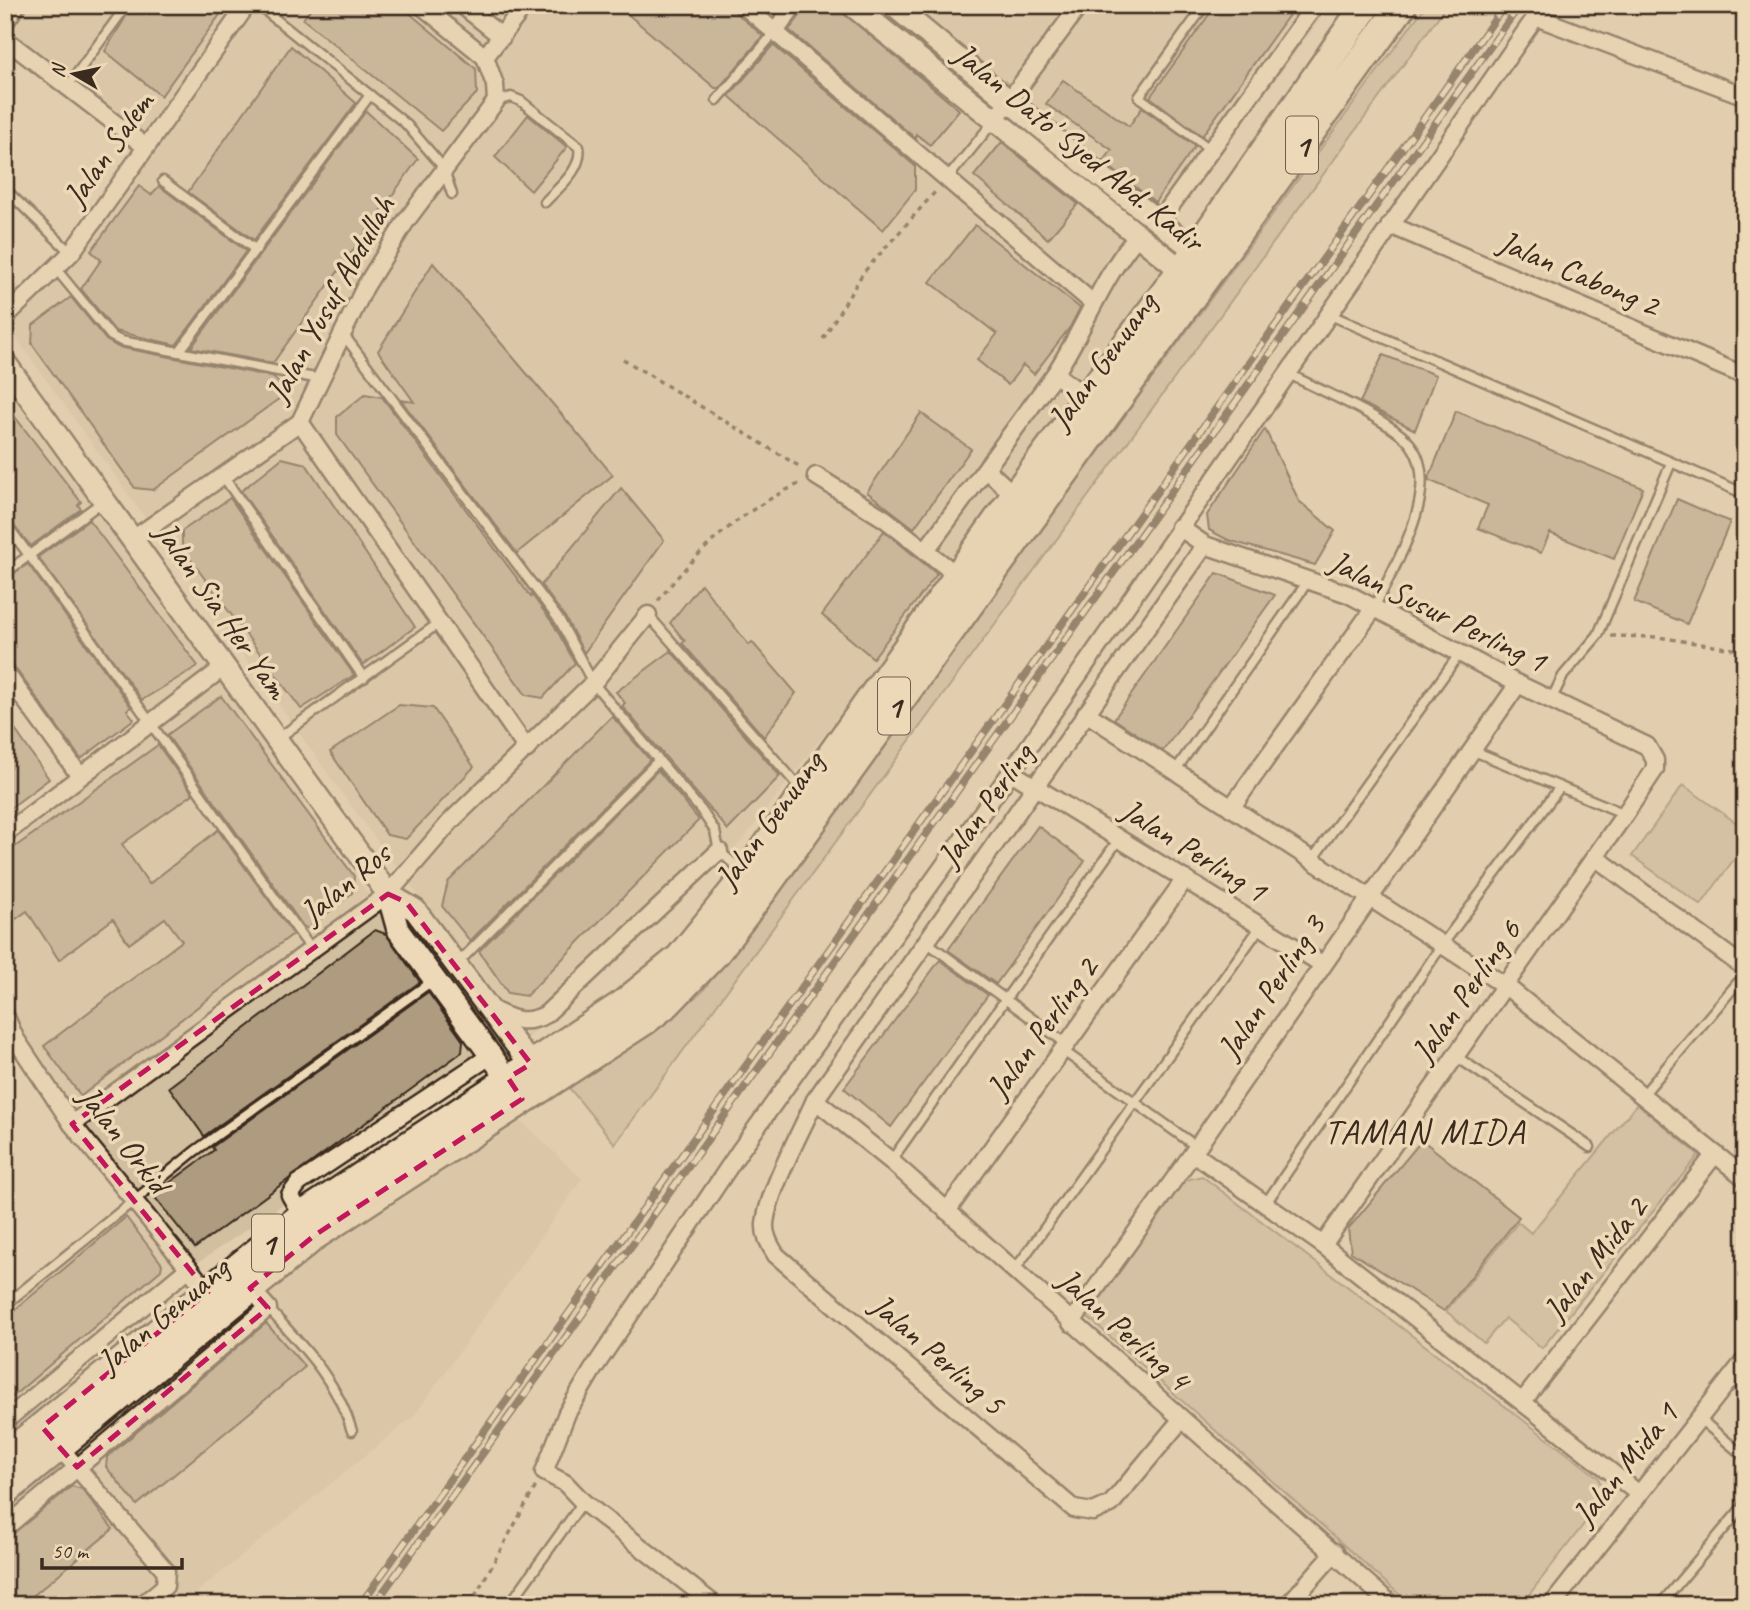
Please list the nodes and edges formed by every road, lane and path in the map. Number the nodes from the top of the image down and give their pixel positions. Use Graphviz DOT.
graph roads {
  1 [pos="17,5"];
  2 [pos="127,5"];
  3 [pos="247,5"];
  4 [pos="258,5"];
  5 [pos="421,5"];
  6 [pos="462,5"];
  7 [pos="525,5"];
  8 [pos="743,5"];
  9 [pos="794,5"];
  10 [pos="852,5"];
  11 [pos="893,5"];
  12 [pos="1080,5"];
  13 [pos="1205,5"];
  14 [pos="1315,5"];
  15 [pos="1366,5"];
  16 [pos="1402,5"];
  17 [pos="1540,11"];
  18 [pos="5,22"];
  19 [pos="775,32"];
  20 [pos="502,37"];
  21 [pos="5,39"];
  22 [pos="485,57"];
  23 [pos="67,88"];
  24 [pos="370,95"];
  25 [pos="1745,96"];
  26 [pos="718,100"];
  27 [pos="496,101"];
  28 [pos="1008,101"];
  29 [pos="994,121"];
  30 [pos="146,147"];
  31 [pos="1211,150"];
  32 [pos="443,167"];
  33 [pos="947,178"];
  34 [pos="163,181"];
  35 [pos="5,189"];
  36 [pos="452,194"];
  37 [pos="545,202"];
  38 [pos="1159,222"];
  39 [pos="1390,225"];
  40 [pos="1139,234"];
  41 [pos="256,250"];
  42 [pos="71,253"];
  43 [pos="56,269"];
  44 [pos="1193,269"];
  45 [pos="1093,303"];
  46 [pos="1328,314"];
  47 [pos="5,317"];
  48 [pos="342,333"];
  49 [pos="823,339"];
  50 [pos="179,352"];
  51 [pos="623,359"];
  52 [pos="5,363"];
  53 [pos="1287,373"];
  54 [pos="1055,374"];
  55 [pos="1745,376"];
  56 [pos="320,379"];
  57 [pos="1087,398"];
  58 [pos="300,422"];
  59 [pos="1671,463"];
  60 [pos="986,469"];
  61 [pos="223,476"];
  62 [pos="816,476"];
  63 [pos="1745,494"];
  64 [pos="1015,496"];
  65 [pos="105,500"];
  66 [pos="5,523"];
  67 [pos="1179,527"];
  68 [pos="134,539"];
  69 [pos="1205,545"];
  70 [pos="926,550"];
  71 [pos="30,556"];
  72 [pos="5,573"];
  73 [pos="958,576"];
  74 [pos="1308,581"];
  75 [pos="1374,608"];
  76 [pos="648,615"];
  77 [pos="439,623"];
  78 [pos="1598,635"];
  79 [pos="1745,651"];
  80 [pos="1460,653"];
  81 [pos="224,667"];
  82 [pos="5,672"];
  83 [pos="364,678"];
  84 [pos="593,683"];
  85 [pos="1518,684"];
  86 [pos="1551,699"];
  87 [pos="1086,713"];
  88 [pos="153,724"];
  89 [pos="276,740"];
  90 [pos="527,749"];
  91 [pos="1475,751"];
  92 [pos="658,761"];
  93 [pos="1655,769"];
  94 [pos="1175,771"];
  95 [pos="1011,772"];
  96 [pos="80,776"];
  97 [pos="1035,786"];
  98 [pos="1559,787"];
  99 [pos="804,793"];
  100 [pos="1231,808"];
  101 [pos="1625,814"];
  102 [pos="5,834"];
  103 [pos="1119,839"];
  104 [pos="719,852"];
  105 [pos="1595,857"];
  106 [pos="1312,860"];
  107 [pos="747,876"];
  108 [pos="1185,879"];
  109 [pos="388,894"];
  110 [pos="1369,897"];
  111 [pos="1261,926"];
  112 [pos="925,941"];
  113 [pos="1442,945"];
  114 [pos="312,950"];
  115 [pos="1322,964"];
  116 [pos="456,966"];
  117 [pos="1745,968"];
  118 [pos="1745,974"];
  119 [pos="435,979"];
  120 [pos="1507,987"];
  121 [pos="1008,999"];
  122 [pos="487,1008"];
  123 [pos="5,1015"];
  124 [pos="1064,1047"];
  125 [pos="1457,1057"];
  126 [pos="520,1076"];
  127 [pos="1642,1096"];
  128 [pos="815,1100"];
  129 [pos="1135,1104"];
  130 [pos="72,1124"];
  131 [pos="1590,1147"];
  132 [pos="1195,1150"];
  133 [pos="1715,1154"];
  134 [pos="891,1161"];
  135 [pos="1745,1178"];
  136 [pos="133,1201"];
  137 [pos="1266,1203"];
  138 [pos="947,1211"];
  139 [pos="1323,1245"];
  140 [pos="189,1268"];
  141 [pos="1014,1271"];
  142 [pos="208,1292"];
  143 [pos="259,1298"];
  144 [pos="5,1304"];
  145 [pos="1071,1323"];
  146 [pos="1745,1360"];
  147 [pos="1523,1401"];
  148 [pos="1700,1419"];
  149 [pos="1181,1420"];
  150 [pos="5,1421"];
  151 [pos="352,1431"];
  152 [pos="60,1446"];
  153 [pos="5,1457"];
  154 [pos="1745,1457"];
  155 [pos="544,1472"];
  156 [pos="5,1491"];
  157 [pos="1639,1494"];
  158 [pos="583,1502"];
  159 [pos="1745,1504"];
  160 [pos="5,1528"];
  161 [pos="1335,1552"];
  162 [pos="142,1605"];
  163 [pos="470,1605"];
  164 [pos="509,1605"];
  165 [pos="715,1605"];
  166 [pos="1288,1605"];
  167 [pos="1392,1605"];
  168 [pos="1552,1605"];
  169 [pos="1660,1605"];
  1 -- 18 [label="street"];
  2 -- 23 [label="lane"];
  3 -- 30 [label="street, Jalan Salem"];
  4 -- 24 [label="lane"];
  5 -- 22 [label="street"];
  6 -- 20 [label="street"];
  7 -- 20 [label="street"];
  8 -- 19 [label="street"];
  9 -- 19 [label="street"];
  10 -- 29 [label="street, Jalan Dato' Syed Abd. Kadir"];
  11 -- 28 [label="street, Jalan Dato' Syed Abd. Kadir"];
  12 -- 28 [label="street"];
  13 -- 31 [label="lane"];
  14 -- 31 [label="street"];
  15 -- 44 [label="highway, Jalan Genuang / 1"];
  16 -- 44 [label="highway, Jalan Genuang / 1"];
  17 -- 25 [label="street"];
  17 -- 39 [label="street"];
  19 -- 26 [label="lane"];
  19 -- 33 [label="street"];
  20 -- 22 [label="street"];
  21 -- 23 [label="street"];
  22 -- 27 [label="street"];
  23 -- 30 [label="street"];
  24 -- 32 [label="lane"];
  24 -- 41 [label="lane"];
  27 -- 32 [label="street, Jalan Yusuf Abdullah"];
  27 -- 37 [label="lane"];
  28 -- 29 [label="street"];
  28 -- 38 [label="street, Jalan Dato' Syed Abd. Kadir"];
  29 -- 33 [label="lane"];
  29 -- 40 [label="street, Jalan Dato' Syed Abd. Kadir"];
  30 -- 42 [label="street, Jalan Salem"];
  31 -- 38 [label="street"];
  32 -- 36 [label="lane"];
  32 -- 48 [label="street, Jalan Yusuf Abdullah"];
  33 -- 45 [label="street"];
  33 -- 49 [label="path"];
  34 -- 41 [label="lane"];
  35 -- 42 [label="lane"];
  38 -- 44 [label="street, Jalan Dato' Syed Abd. Kadir"];
  39 -- 46 [label="street"];
  39 -- 55 [label="street, Jalan Cabong 2"];
  40 -- 44 [label="street, Jalan Dato' Syed Abd. Kadir"];
  40 -- 45 [label="street"];
  41 -- 50 [label="lane"];
  42 -- 43 [label="street, Jalan Salem"];
  43 -- 47 [label="street, Jalan Salem"];
  43 -- 50 [label="lane"];
  44 -- 57 [label="highway, Jalan Genuang / 1"];
  44 -- 126 [label="highway, Jalan Genuang / 1"];
  45 -- 54 [label="street"];
  46 -- 53 [label="street"];
  46 -- 59 [label="lane"];
  48 -- 56 [label="street, Jalan Yusuf Abdullah"];
  48 -- 84 [label="lane"];
  50 -- 56 [label="lane"];
  51 -- 62 [label="path"];
  52 -- 65 [label="street, Jalan Sia Her Yam"];
  53 -- 67 [label="street"];
  53 -- 75 [label="lane"];
  54 -- 57 [label="street"];
  54 -- 60 [label="street"];
  56 -- 58 [label="street, Jalan Yusuf Abdullah"];
  57 -- 64 [label="highway, Jalan Genuang / 1"];
  58 -- 61 [label="street, Jalan Yusuf Abdullah"];
  58 -- 77 [label="street"];
  59 -- 63 [label="lane"];
  59 -- 78 [label="lane"];
  60 -- 64 [label="street"];
  60 -- 70 [label="street"];
  61 -- 68 [label="street, Jalan Yusuf Abdullah"];
  61 -- 83 [label="lane"];
  62 -- 70 [label="street"];
  62 -- 76 [label="path"];
  64 -- 73 [label="highway, Jalan Genuang / 1"];
  65 -- 68 [label="street, Jalan Sia Her Yam"];
  65 -- 71 [label="lane"];
  66 -- 71 [label="lane"];
  67 -- 69 [label="street, Jalan Susur Perling 1"];
  67 -- 95 [label="street"];
  68 -- 81 [label="street, Jalan Sia Her Yam"];
  69 -- 74 [label="street, Jalan Susur Perling 1"];
  69 -- 87 [label="street, Jalan Perling"];
  70 -- 73 [label="street"];
  71 -- 72 [label="lane"];
  71 -- 88 [label="lane"];
  73 -- 99 [label="highway, Jalan Genuang / 1"];
  74 -- 75 [label="street, Jalan Susur Perling 1"];
  74 -- 94 [label="lane"];
  75 -- 80 [label="street, Jalan Susur Perling 1"];
  75 -- 100 [label="street"];
  76 -- 84 [label="street, Jalan Ros"];
  76 -- 99 [label="lane"];
  77 -- 83 [label="lane"];
  77 -- 90 [label="street"];
  78 -- 79 [label="path"];
  78 -- 86 [label="lane"];
  80 -- 85 [label="street, Jalan Susur Perling 1"];
  80 -- 106 [label="lane"];
  81 -- 88 [label="street"];
  81 -- 89 [label="street, Jalan Sia Her Yam"];
  82 -- 96 [label="street"];
  83 -- 89 [label="lane"];
  84 -- 90 [label="street, Jalan Ros"];
  84 -- 92 [label="lane"];
  85 -- 86 [label="street, Jalan Susur Perling 1"];
  85 -- 91 [label="street, Jalan Perling 3"];
  86 -- 93 [label="street, Jalan Susur Perling 1"];
  87 -- 94 [label="street"];
  87 -- 97 [label="street, Jalan Perling"];
  88 -- 96 [label="street"];
  88 -- 114 [label="lane"];
  89 -- 109 [label="street, Jalan Sia Her Yam"];
  90 -- 109 [label="street, Jalan Ros"];
  91 -- 98 [label="lane"];
  91 -- 110 [label="street, Jalan Perling 3"];
  92 -- 104 [label="lane"];
  92 -- 116 [label="lane"];
  93 -- 101 [label="street, Jalan Perling 6"];
  94 -- 100 [label="street"];
  95 -- 97 [label="street, Jalan Perling 1"];
  95 -- 155 [label="street"];
  96 -- 102 [label="street"];
  97 -- 103 [label="street, Jalan Perling 1"];
  97 -- 112 [label="street, Jalan Perling"];
  98 -- 101 [label="lane"];
  98 -- 113 [label="lane"];
  99 -- 107 [label="highway, Jalan Genuang / 1"];
  100 -- 106 [label="street"];
  101 -- 105 [label="street, Jalan Perling 6"];
  103 -- 108 [label="street, Jalan Perling 1"];
  103 -- 121 [label="lane"];
  104 -- 107 [label="lane"];
  104 -- 122 [label="street"];
  105 -- 117 [label="street"];
  105 -- 120 [label="street, Jalan Perling 6"];
  106 -- 110 [label="street"];
  107 -- 126 [label="highway, Jalan Genuang / 1"];
  108 -- 111 [label="street, Jalan Perling 1"];
  108 -- 124 [label="street, Jalan Perling 2"];
  109 -- 114 [label="street, Jalan Ros"];
  109 -- 116 [label="street, Jalan Sia Her Yam"];
  109 -- 119 [label="street, Jalan Sia Her Yam"];
  110 -- 113 [label="street"];
  110 -- 115 [label="street, Jalan Perling 3"];
  111 -- 115 [label="street, Jalan Perling 1"];
  111 -- 129 [label="lane"];
  112 -- 121 [label="lane"];
  112 -- 128 [label="street, Jalan Perling"];
  113 -- 120 [label="street"];
  113 -- 137 [label="lane"];
  114 -- 130 [label="street, Jalan Ros"];
  115 -- 132 [label="street, Jalan Perling 3"];
  116 -- 122 [label="street, Jalan Sia Her Yam"];
  118 -- 127 [label="lane"];
  119 -- 126 [label="street, Jalan Sia Her Yam"];
  119 -- 136 [label="lane"];
  120 -- 125 [label="street, Jalan Perling 6"];
  120 -- 127 [label="street"];
  121 -- 124 [label="lane"];
  121 -- 134 [label="lane"];
  122 -- 126 [label="street, Jalan Sia Her Yam"];
  123 -- 130 [label="street, Jalan Orkid"];
  124 -- 129 [label="lane"];
  124 -- 138 [label="street, Jalan Perling 2"];
  125 -- 131 [label="lane"];
  125 -- 139 [label="street, Jalan Perling 6"];
  126 -- 142 [label="highway, Jalan Genuang / 1"];
  126 -- 143 [label="highway, Jalan Genuang / 1"];
  127 -- 133 [label="street"];
  128 -- 134 [label="street, Jalan Perling 4"];
  128 -- 149 [label="street, Jalan Perling 5"];
  129 -- 132 [label="lane"];
  129 -- 141 [label="lane"];
  130 -- 136 [label="street, Jalan Orkid"];
  132 -- 137 [label="street"];
  132 -- 145 [label="street, Jalan Perling 3"];
  133 -- 135 [label="street"];
  133 -- 147 [label="street, Jalan Mida 2"];
  134 -- 138 [label="street, Jalan Perling 4"];
  136 -- 140 [label="street, Jalan Orkid"];
  136 -- 144 [label="lane"];
  137 -- 139 [label="street"];
  138 -- 141 [label="street, Jalan Perling 4"];
  139 -- 147 [label="street"];
  140 -- 142 [label="street, Jalan Orkid"];
  140 -- 150 [label="street"];
  141 -- 145 [label="street, Jalan Perling 4"];
  142 -- 152 [label="highway, Jalan Genuang / 1"];
  143 -- 151 [label="lane"];
  143 -- 152 [label="highway, Jalan Genuang / 1"];
  145 -- 149 [label="street, Jalan Perling 4"];
  146 -- 148 [label="street, Jalan Mida 1"];
  147 -- 157 [label="street"];
  148 -- 154 [label="lane"];
  148 -- 157 [label="street, Jalan Mida 1"];
  149 -- 161 [label="street, Jalan Perling 4"];
  152 -- 153 [label="highway, Jalan Genuang / 1"];
  152 -- 156 [label="highway, Jalan Genuang / 1"];
  152 -- 160 [label="street"];
  152 -- 162 [label="street"];
  155 -- 158 [label="street"];
  155 -- 163 [label="path"];
  157 -- 168 [label="street, Jalan Mida 1"];
  158 -- 164 [label="lane"];
  158 -- 165 [label="street"];
  159 -- 169 [label="lane"];
  161 -- 166 [label="street"];
  161 -- 167 [label="street, Jalan Perling 4"];
}
